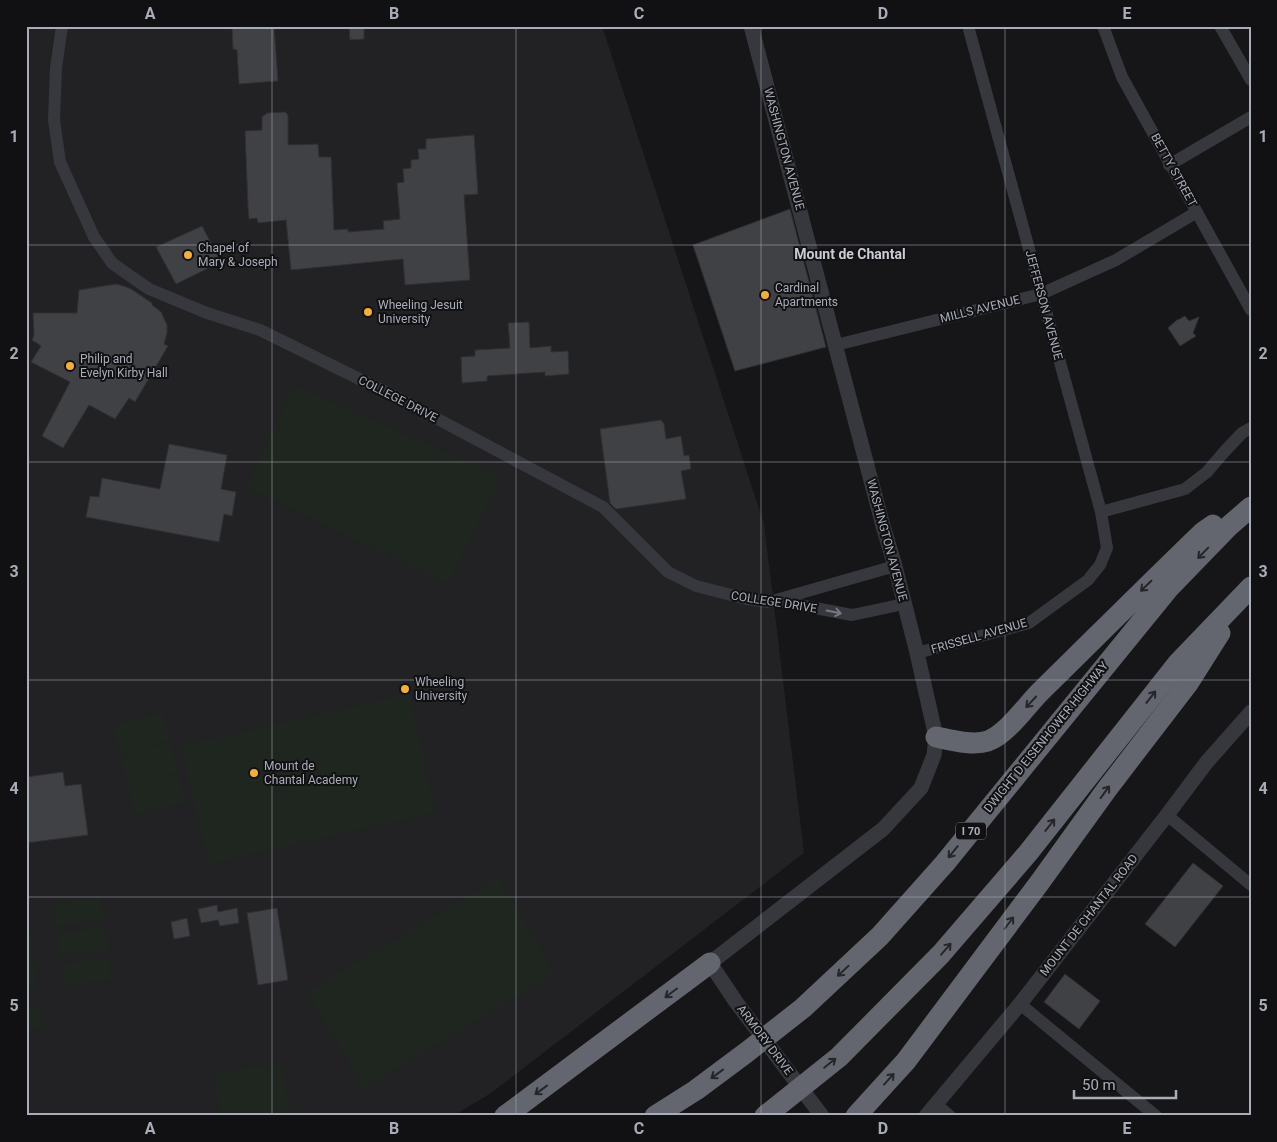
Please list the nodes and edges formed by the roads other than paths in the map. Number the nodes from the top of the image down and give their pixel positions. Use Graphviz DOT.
graph roads {
  1 [pos="62,26"];
  2 [pos="751,26"];
  3 [pos="968,26"];
  4 [pos="1103,26"];
  5 [pos="1220,26"];
  6 [pos="1251,80"];
  7 [pos="1251,117"];
  8 [pos="1170,164"];
  9 [pos="1197,212"];
  10 [pos="1041,294"];
  11 [pos="1251,310"];
  12 [pos="836,345"];
  13 [pos="1251,428"];
  14 [pos="1251,500"];
  15 [pos="1251,507"];
  16 [pos="1101,512"];
  17 [pos="895,566"];
  18 [pos="1088,580"];
  19 [pos="1249,589"];
  20 [pos="768,602"];
  21 [pos="904,604"];
  22 [pos="917,653"];
  23 [pos="1249,716"];
  24 [pos="936,737"];
  25 [pos="1167,815"];
  26 [pos="1251,885"];
  27 [pos="710,963"];
  28 [pos="1020,1004"];
  29 [pos="936,1104"];
  30 [pos="819,1112"];
  31 [pos="505,1116"];
  32 [pos="654,1116"];
  33 [pos="765,1116"];
  34 [pos="856,1116"];
  35 [pos="926,1116"];
  36 [pos="950,1116"];
  37 [pos="1156,1116"];
  1 -- 20 [label="street, COLLEGE DRIVE"];
  2 -- 12 [label="street, WASHINGTON AVENUE"];
  3 -- 10 [label="street, JEFFERSON AVENUE"];
  4 -- 8 [label="street, BETTY STREET"];
  5 -- 6 [label="street"];
  7 -- 8 [label="street"];
  8 -- 9 [label="street, BETTY STREET"];
  9 -- 10 [label="street, MILLS AVENUE"];
  9 -- 11 [label="street, BETTY STREET"];
  10 -- 12 [label="street, MILLS AVENUE"];
  10 -- 16 [label="street, JEFFERSON AVENUE"];
  12 -- 17 [label="street, WASHINGTON AVENUE"];
  13 -- 16 [label="street"];
  14 -- 24 [label="highway, one-way"];
  15 -- 32 [label="highway, DWIGHT D EISENHOWER HIGHWAY / I 70, one-way"];
  16 -- 18 [label="street, JEFFERSON AVENUE"];
  17 -- 20 [label="street"];
  17 -- 21 [label="street, WASHINGTON AVENUE"];
  18 -- 22 [label="street, FRISSELL AVENUE"];
  33 -- 19 [label="highway, one-way"];
  34 -- 19 [label="highway, one-way"];
  20 -- 21 [label="street, COLLEGE DRIVE, one-way"];
  21 -- 22 [label="street, WASHINGTON AVENUE"];
  22 -- 24 [label="street, WASHINGTON AVENUE"];
  23 -- 25 [label="street, MOUNT DE CHANTAL ROAD"];
  24 -- 27 [label="street, WASHINGTON AVENUE"];
  25 -- 26 [label="street"];
  25 -- 28 [label="street, MOUNT DE CHANTAL ROAD"];
  27 -- 30 [label="street, ARMORY DRIVE"];
  27 -- 31 [label="highway, one-way"];
  28 -- 29 [label="street, MOUNT DE CHANTAL ROAD"];
  28 -- 37 [label="street"];
  29 -- 35 [label="street, MOUNT DE CHANTAL ROAD"];
  29 -- 36 [label="street"];
}
